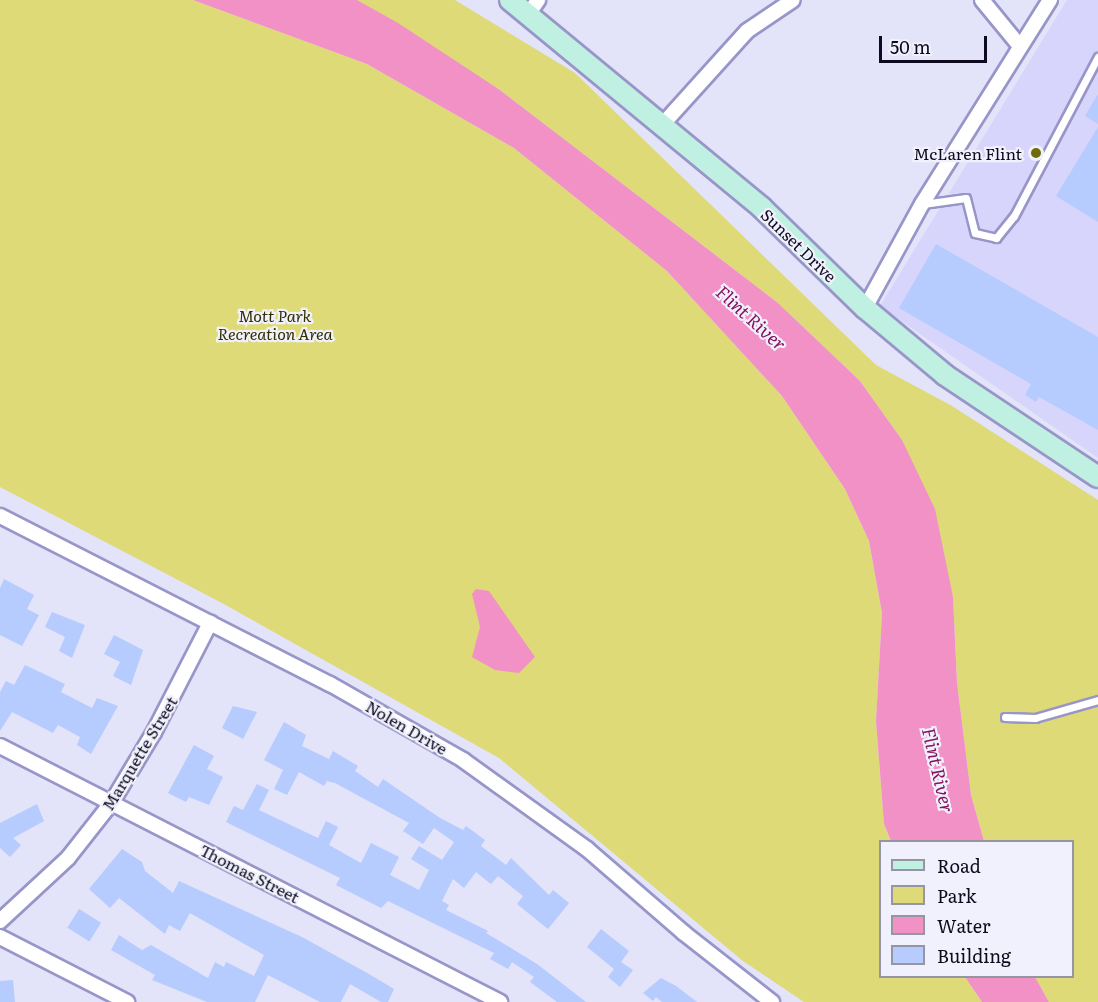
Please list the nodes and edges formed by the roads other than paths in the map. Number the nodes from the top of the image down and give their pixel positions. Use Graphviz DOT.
graph roads {
  1 [pos="510,0"];
  2 [pos="793,0"];
  3 [pos="982,0"];
  4 [pos="1050,0"];
  5 [pos="534,7"];
  6 [pos="1019,45"];
  7 [pos="1098,57"];
  8 [pos="663,124"];
  9 [pos="922,204"];
  10 [pos="865,308"];
  11 [pos="1098,477"];
  12 [pos="0,516"];
  13 [pos="210,623"];
  14 [pos="1098,700"];
  15 [pos="1005,717"];
  16 [pos="0,746"];
  17 [pos="112,802"];
  18 [pos="0,921"];
  19 [pos="0,937"];
  20 [pos="127,1002"];
  21 [pos="500,1002"];
  22 [pos="772,1002"];
  1 -- 5 [label="street, Sunset Drive"];
  2 -- 8 [label="street"];
  3 -- 6 [label="street"];
  4 -- 6 [label="street"];
  5 -- 8 [label="street, Sunset Drive"];
  6 -- 9 [label="street"];
  7 -- 9 [label="lane"];
  8 -- 10 [label="street, Sunset Drive"];
  9 -- 10 [label="street"];
  10 -- 11 [label="street, Sunset Drive"];
  12 -- 13 [label="street, Nolen Drive"];
  13 -- 17 [label="street, Marquette Street"];
  13 -- 22 [label="street, Nolen Drive"];
  14 -- 15 [label="lane"];
  16 -- 17 [label="street, Thomas Street"];
  17 -- 18 [label="street, Marquette Street"];
  17 -- 21 [label="street, Thomas Street"];
  19 -- 20 [label="street"];
}
